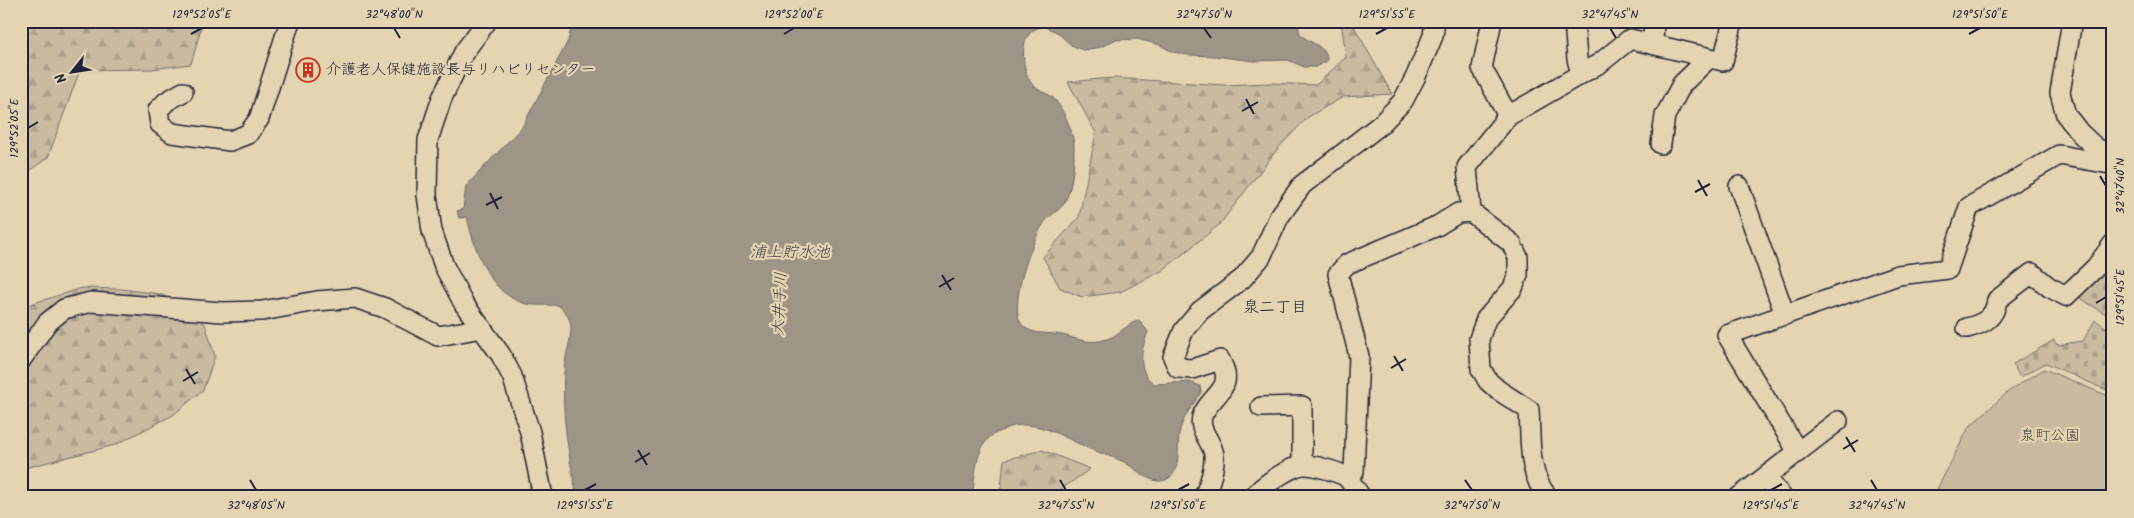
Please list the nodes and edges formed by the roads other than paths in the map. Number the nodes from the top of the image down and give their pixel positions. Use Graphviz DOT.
graph roads {
  1 [pos="290,21"];
  2 [pos="487,21"];
  3 [pos="1435,21"];
  4 [pos="1492,21"];
  5 [pos="1574,21"];
  6 [pos="1654,21"];
  7 [pos="1733,21"];
  8 [pos="2072,21"];
  9 [pos="1653,43"];
  10 [pos="1709,58"];
  11 [pos="1581,74"];
  12 [pos="183,92"];
  13 [pos="1508,116"];
  14 [pos="1662,144"];
  15 [pos="2111,159"];
  16 [pos="1738,186"];
  17 [pos="1471,212"];
  18 [pos="2113,244"];
  19 [pos="1785,315"];
  20 [pos="482,328"];
  21 [pos="1967,328"];
  22 [pos="21,360"];
  23 [pos="1261,407"];
  24 [pos="1838,421"];
  25 [pos="1798,452"];
  26 [pos="1302,466"];
  27 [pos="1347,477"];
  28 [pos="1766,477"];
  29 [pos="543,497"];
  30 [pos="1204,497"];
  31 [pos="1253,497"];
  32 [pos="1361,497"];
  33 [pos="1548,497"];
  34 [pos="1739,497"];
  35 [pos="1782,497"];
  1 -- 12 [label="street"];
  2 -- 20 [label="street"];
  3 -- 30 [label="street"];
  4 -- 13 [label="street"];
  5 -- 11 [label="street"];
  6 -- 9 [label="street"];
  7 -- 10 [label="street"];
  8 -- 15 [label="street"];
  9 -- 10 [label="street"];
  9 -- 11 [label="street"];
  10 -- 14 [label="street"];
  11 -- 13 [label="street"];
  13 -- 17 [label="street"];
  15 -- 19 [label="street"];
  16 -- 19 [label="street"];
  17 -- 27 [label="street"];
  17 -- 33 [label="street"];
  18 -- 21 [label="street"];
  19 -- 25 [label="street"];
  20 -- 22 [label="street"];
  20 -- 29 [label="street"];
  23 -- 26 [label="street"];
  24 -- 25 [label="street"];
  25 -- 28 [label="street"];
  26 -- 27 [label="street"];
  26 -- 31 [label="street"];
  27 -- 32 [label="street"];
  28 -- 34 [label="street"];
  28 -- 35 [label="street"];
}
